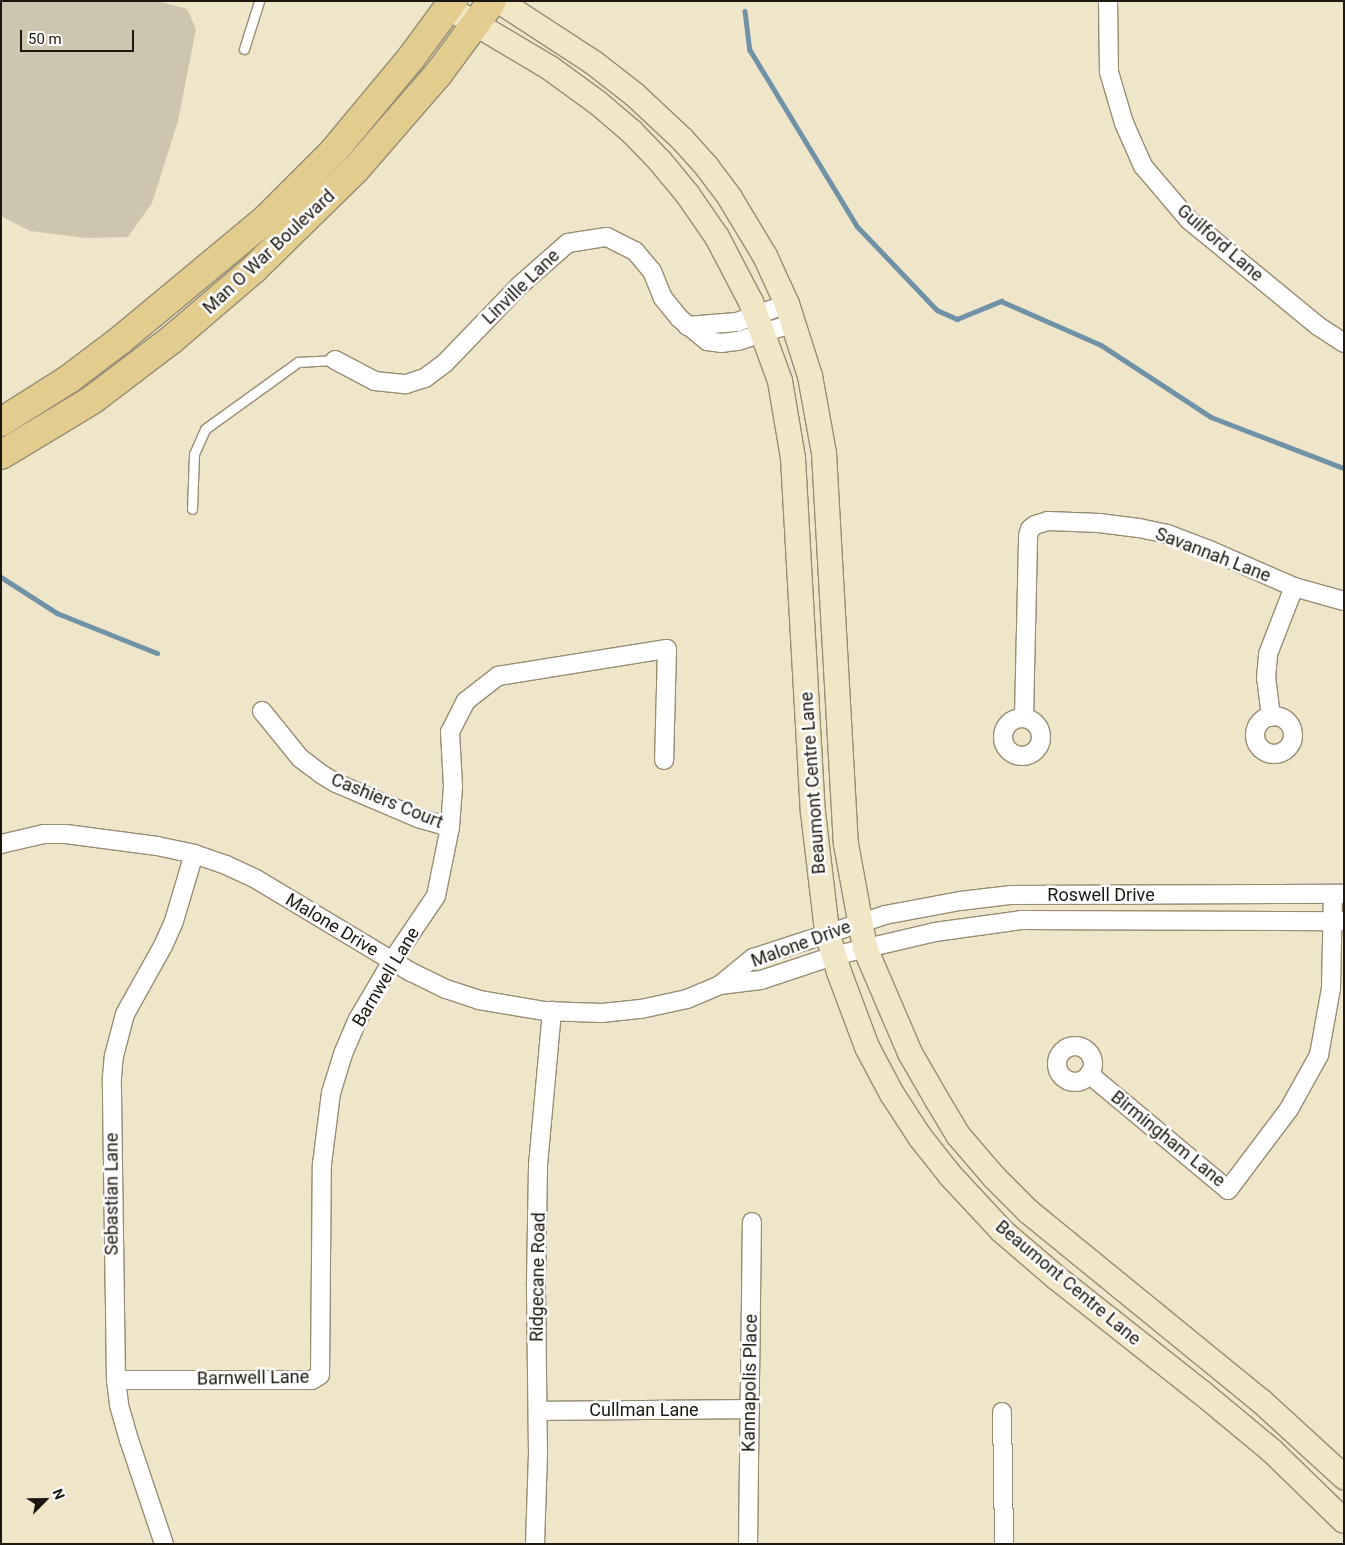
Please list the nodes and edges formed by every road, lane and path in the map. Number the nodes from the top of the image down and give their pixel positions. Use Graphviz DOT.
graph roads {
  1 [pos="259,1"];
  2 [pos="492,1"];
  3 [pos="499,1"];
  4 [pos="1108,1"];
  5 [pos="448,5"];
  6 [pos="478,13"];
  7 [pos="244,49"];
  8 [pos="790,314"];
  9 [pos="760,325"];
  10 [pos="1344,344"];
  11 [pos="335,360"];
  12 [pos="1,422"];
  13 [pos="1,455"];
  14 [pos="192,510"];
  15 [pos="1294,588"];
  16 [pos="1344,601"];
  17 [pos="262,711"];
  18 [pos="1024,717"];
  19 [pos="1271,717"];
  20 [pos="664,760"];
  21 [pos="450,827"];
  22 [pos="1,844"];
  23 [pos="194,854"];
  24 [pos="1338,894"];
  25 [pos="1339,921"];
  26 [pos="860,922"];
  27 [pos="827,932"];
  28 [pos="865,948"];
  29 [pos="833,956"];
  30 [pos="392,960"];
  31 [pos="720,985"];
  32 [pos="552,1011"];
  33 [pos="1089,1074"];
  34 [pos="752,1222"];
  35 [pos="116,1380"];
  36 [pos="750,1409"];
  37 [pos="538,1411"];
  38 [pos="1002,1412"];
  39 [pos="1344,1477"];
  40 [pos="1344,1521"];
  41 [pos="164,1544"];
  42 [pos="535,1544"];
  43 [pos="748,1544"];
  44 [pos="1004,1544"];
  1 -- 7 [label="lane"];
  2 -- 6 [label="main road, Man O War Boulevard"];
  3 -- 8 [label="street, Beaumont Centre Lane"];
  4 -- 10 [label="street, Guilford Lane"];
  5 -- 6 [label="street"];
  5 -- 12 [label="main road, Man O War Boulevard"];
  6 -- 9 [label="street, Beaumont Centre Lane"];
  6 -- 13 [label="main road, Man O War Boulevard"];
  8 -- 9 [label="street, Linville Lane"];
  8 -- 26 [label="street, Beaumont Centre Lane"];
  9 -- 11 [label="street, Linville Lane"];
  9 -- 27 [label="street, Beaumont Centre Lane"];
  11 -- 14 [label="lane"];
  15 -- 16 [label="street, Savannah Lane"];
  15 -- 18 [label="street, Savannah Lane"];
  15 -- 19 [label="street"];
  17 -- 21 [label="street, Cashiers Court"];
  20 -- 21 [label="street, Barnwell Lane"];
  21 -- 30 [label="street, Barnwell Lane"];
  22 -- 23 [label="street, Malone Drive"];
  23 -- 30 [label="street, Malone Drive"];
  23 -- 35 [label="street, Sebastian Lane"];
  24 -- 25 [label="street, Birmingham Lane"];
  24 -- 26 [label="street, Roswell Drive"];
  25 -- 28 [label="street, Roswell Drive"];
  25 -- 33 [label="street, Birmingham Lane"];
  26 -- 27 [label="street, Malone Drive"];
  26 -- 28 [label="street, Beaumont Centre Lane"];
  27 -- 29 [label="street, Beaumont Centre Lane"];
  27 -- 31 [label="street, Malone Drive"];
  28 -- 29 [label="street, Malone Drive"];
  28 -- 39 [label="street, Beaumont Centre Lane"];
  29 -- 31 [label="street, Malone Drive"];
  29 -- 40 [label="street, Beaumont Centre Lane"];
  30 -- 32 [label="street, Malone Drive"];
  30 -- 35 [label="street, Barnwell Lane"];
  31 -- 32 [label="street, Malone Drive"];
  32 -- 37 [label="street, Ridgecane Road"];
  34 -- 36 [label="street, Kannapolis Place"];
  35 -- 41 [label="street, Sebastian Lane"];
  36 -- 37 [label="street, Cullman Lane"];
  36 -- 43 [label="street, Kannapolis Place"];
  37 -- 42 [label="street, Ridgecane Road"];
  38 -- 44 [label="street"];
}
